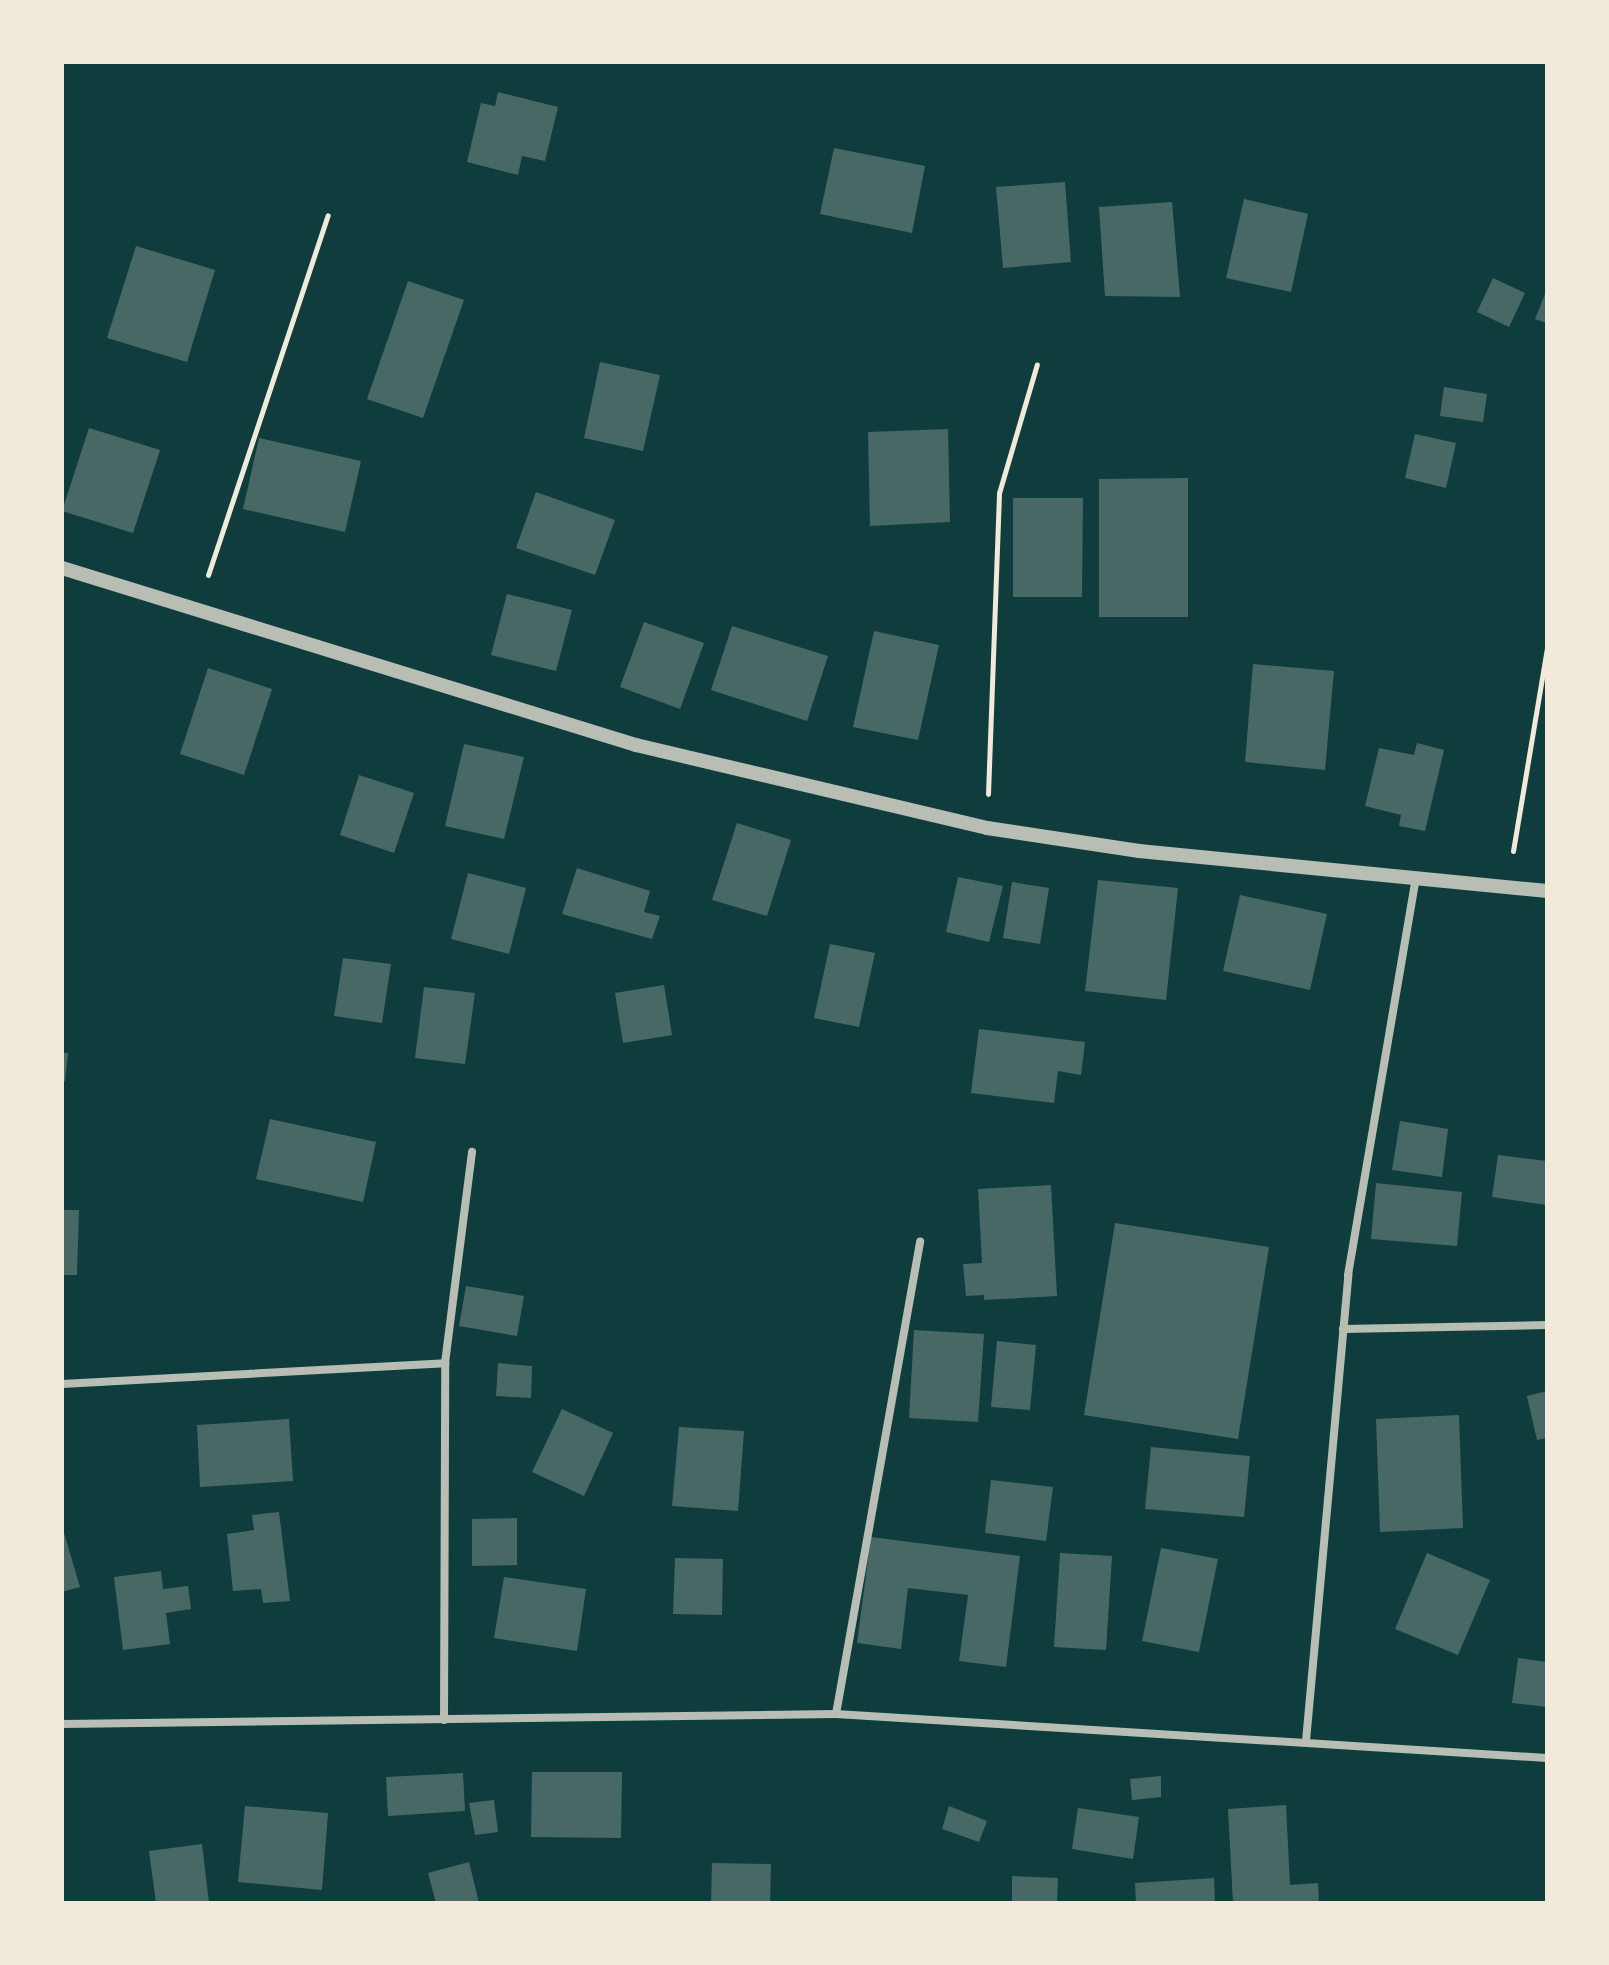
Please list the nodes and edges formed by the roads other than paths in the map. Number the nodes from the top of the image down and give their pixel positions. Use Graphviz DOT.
graph roads {
  1 [pos="62,568"];
  2 [pos="1417,875"];
  3 [pos="1547,891"];
  4 [pos="472,1152"];
  5 [pos="920,1241"];
  6 [pos="1547,1325"];
  7 [pos="1343,1329"];
  8 [pos="445,1363"];
  9 [pos="62,1384"];
  10 [pos="836,1714"];
  11 [pos="444,1720"];
  12 [pos="62,1724"];
  13 [pos="1306,1741"];
  14 [pos="1547,1758"];
  1 -- 2 [label="street"];
  2 -- 3 [label="street"];
  2 -- 7 [label="street"];
  4 -- 8 [label="street"];
  5 -- 10 [label="street"];
  6 -- 7 [label="street"];
  7 -- 13 [label="street"];
  8 -- 9 [label="street"];
  8 -- 11 [label="street"];
  10 -- 11 [label="street"];
  10 -- 13 [label="street"];
  11 -- 12 [label="street"];
  13 -- 14 [label="street"];
}
